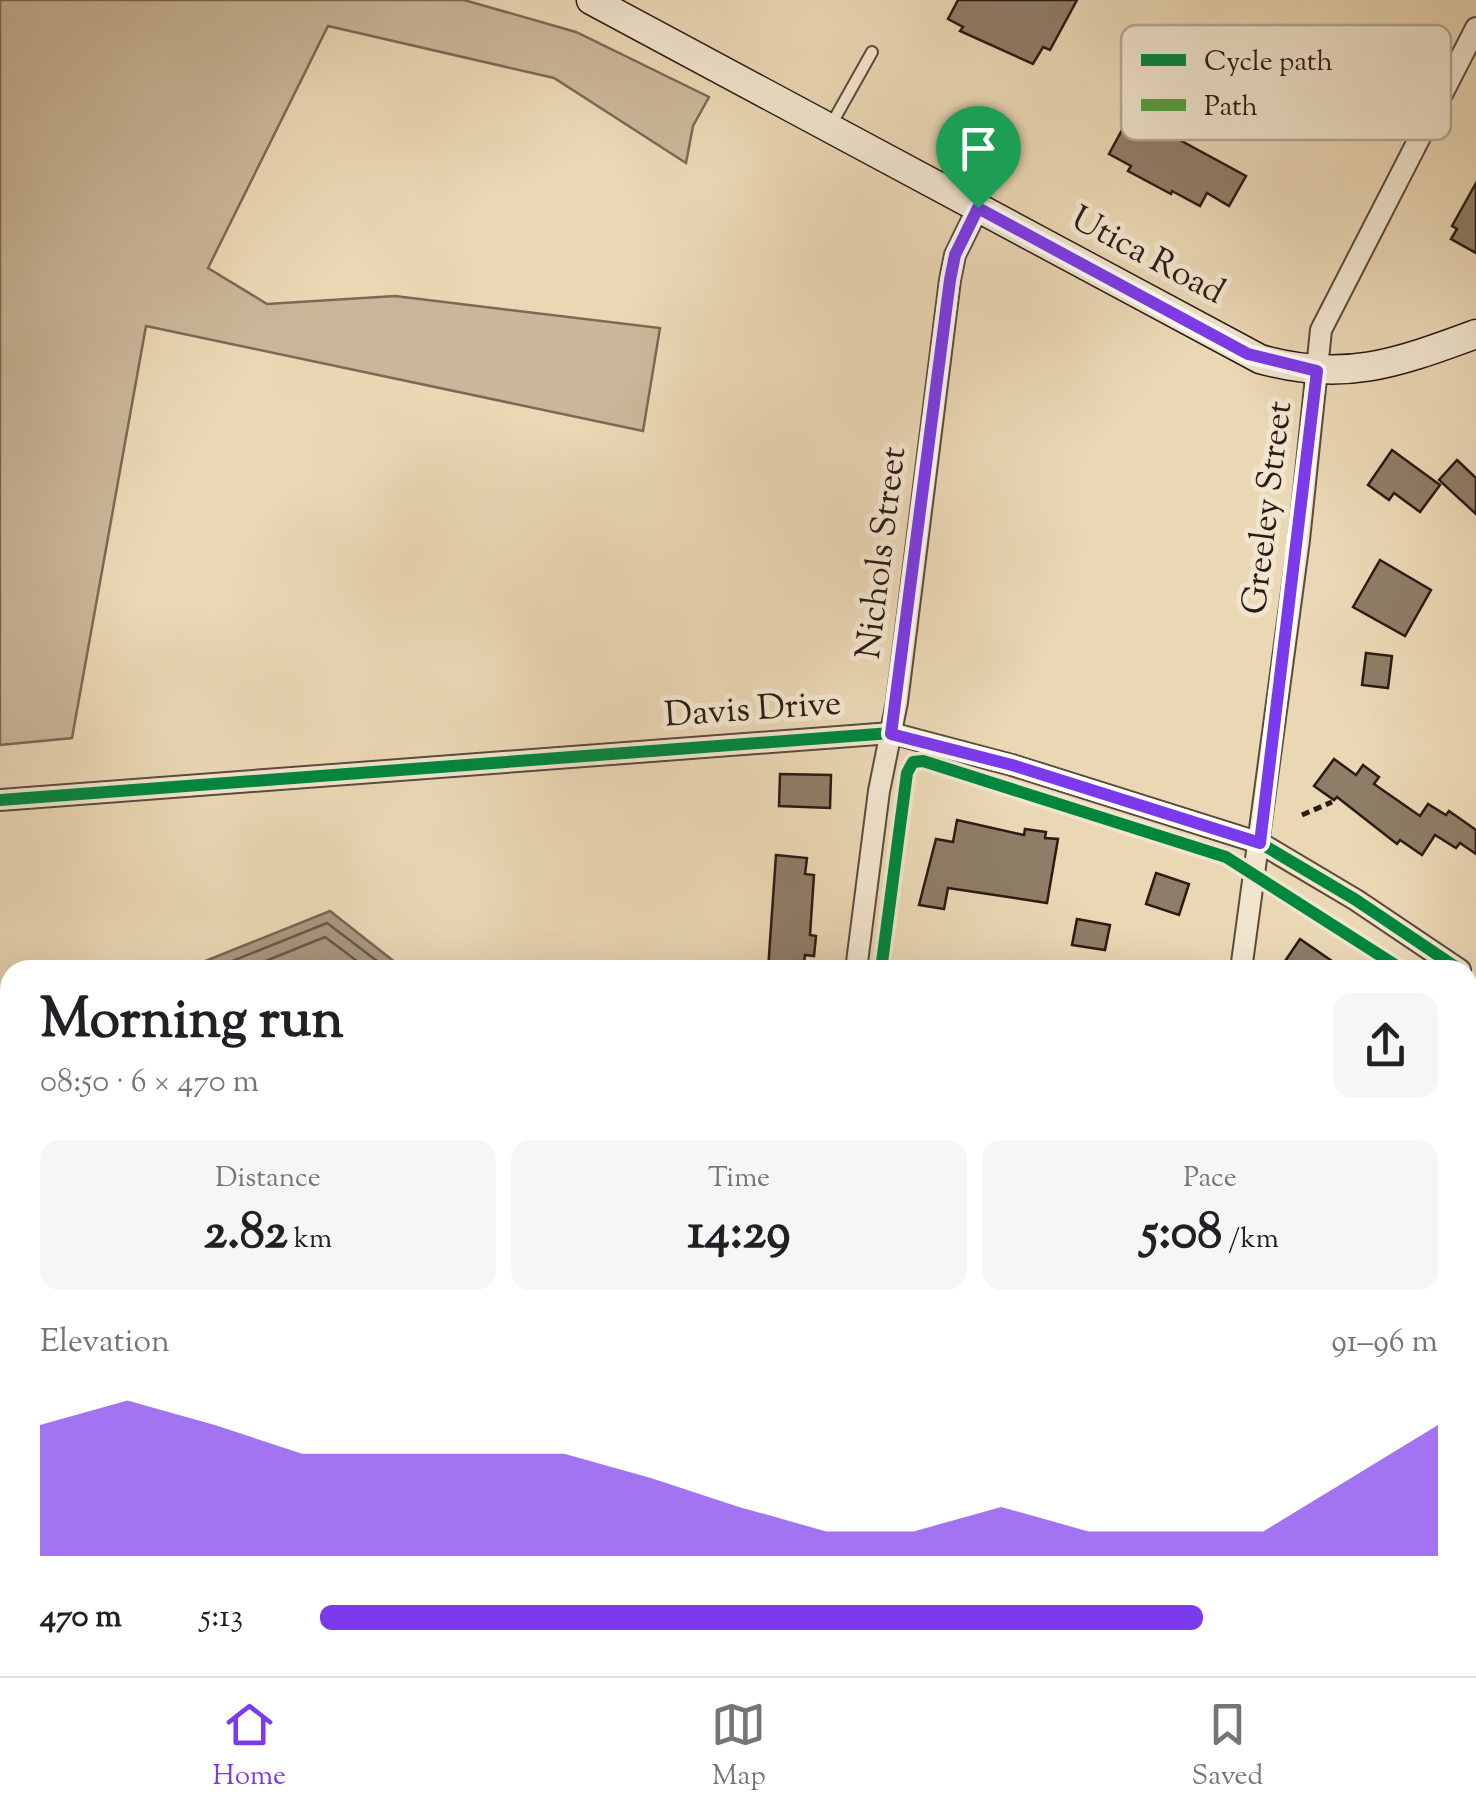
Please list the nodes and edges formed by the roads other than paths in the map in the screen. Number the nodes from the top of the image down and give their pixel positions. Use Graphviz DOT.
graph roads {
  1 [pos="591,0"];
  2 [pos="1476,28"];
  3 [pos="872,52"];
  4 [pos="1451,76"];
  5 [pos="830,128"];
  6 [pos="1417,140"];
  7 [pos="978,208"];
  8 [pos="1476,334"];
  9 [pos="1317,371"];
  10 [pos="891,734"];
  11 [pos="0,800"];
  12 [pos="1260,843"];
  13 [pos="857,960"];
  14 [pos="1242,960"];
  15 [pos="1445,960"];
  1 -- 5 [label="street, Utica Road"];
  2 -- 4 [label="street, Greeley Street"];
  3 -- 5 [label="lane"];
  5 -- 7 [label="street, Utica Road"];
  6 -- 9 [label="street, Greeley Street"];
  7 -- 9 [label="street, Utica Road"];
  7 -- 10 [label="street, Nichols Street"];
  8 -- 9 [label="street, Utica Road"];
  9 -- 12 [label="street, Greeley Street"];
  10 -- 11 [label="street, Davis Drive"];
  10 -- 12 [label="street, Davis Drive"];
  10 -- 13 [label="street, Nichols Street"];
  12 -- 14 [label="street, Greeley Street"];
  12 -- 15 [label="street, Davis Drive"];
}
